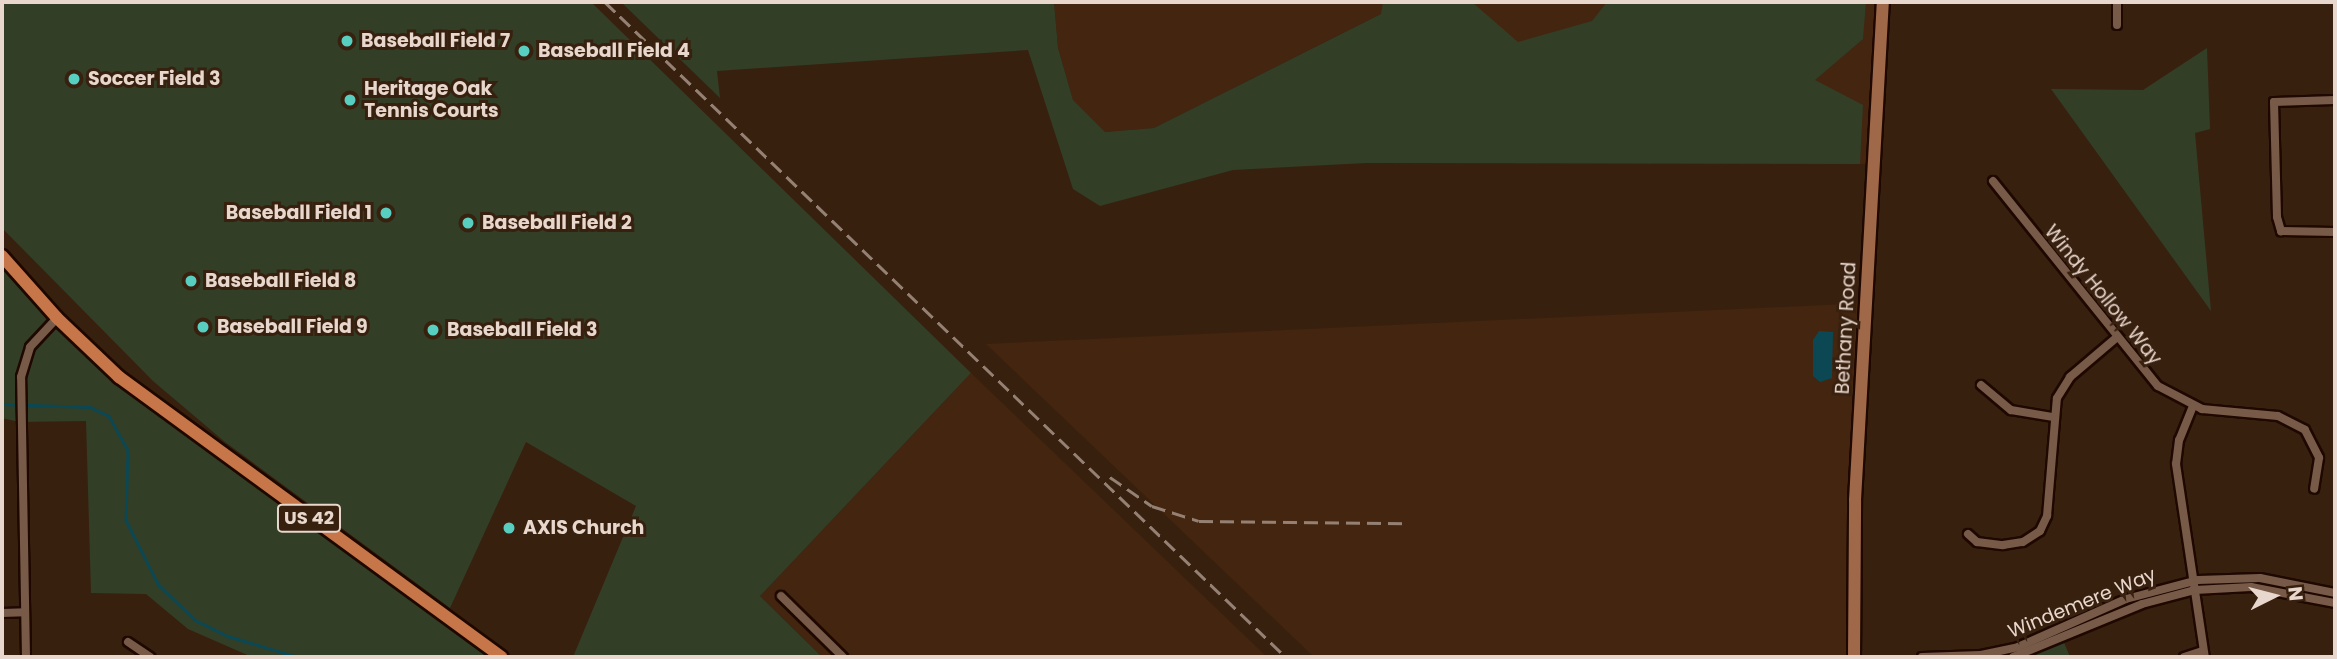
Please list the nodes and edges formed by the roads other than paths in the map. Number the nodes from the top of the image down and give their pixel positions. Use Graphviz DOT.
graph roads {
  1 [pos="1884,2"];
  2 [pos="2117,2"];
  3 [pos="2117,25"];
  4 [pos="2335,100"];
  5 [pos="1993,181"];
  6 [pos="2335,232"];
  7 [pos="2,256"];
  8 [pos="57,318"];
  9 [pos="2116,338"];
  10 [pos="1981,385"];
  11 [pos="2193,406"];
  12 [pos="2053,417"];
  13 [pos="2314,489"];
  14 [pos="1968,534"];
  15 [pos="2193,581"];
  16 [pos="2195,590"];
  17 [pos="2335,593"];
  18 [pos="781,596"];
  19 [pos="2335,603"];
  20 [pos="25,612"];
  21 [pos="2,613"];
  22 [pos="128,642"];
  23 [pos="2204,654"];
  24 [pos="26,657"];
  25 [pos="150,657"];
  26 [pos="500,657"];
  27 [pos="843,657"];
  28 [pos="1854,657"];
  29 [pos="1922,657"];
  30 [pos="2013,657"];
  31 [pos="2184,657"];
  1 -- 28 [label="main road, Bethany Road"];
  2 -- 3 [label="street"];
  4 -- 6 [label="street"];
  5 -- 9 [label="street, Windy Hollow Way"];
  7 -- 8 [label="main road, US 42"];
  8 -- 20 [label="street"];
  8 -- 26 [label="main road, US 42"];
  9 -- 11 [label="street, Windy Hollow Way"];
  9 -- 12 [label="street"];
  10 -- 12 [label="street"];
  11 -- 13 [label="street, Windy Hollow Way"];
  11 -- 15 [label="street"];
  12 -- 14 [label="street"];
  15 -- 16 [label="street"];
  15 -- 17 [label="street, Windemere Way"];
  15 -- 29 [label="street, Windemere Way"];
  16 -- 19 [label="street, Windemere Way"];
  16 -- 23 [label="street"];
  16 -- 30 [label="street, Windemere Way"];
  18 -- 27 [label="street"];
  20 -- 21 [label="street"];
  20 -- 24 [label="street"];
  22 -- 25 [label="street"];
  23 -- 31 [label="street"];
}
